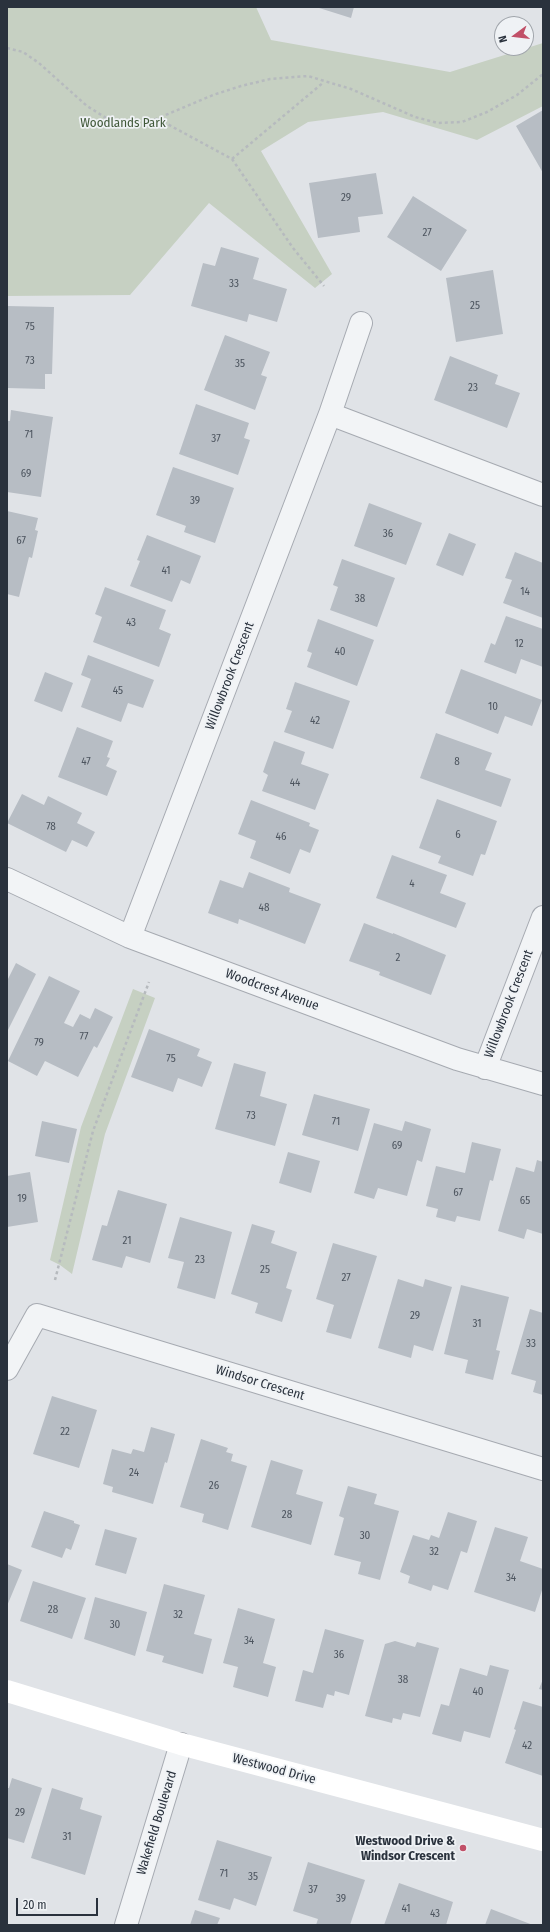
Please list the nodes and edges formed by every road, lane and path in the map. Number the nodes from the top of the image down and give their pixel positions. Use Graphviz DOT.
graph roads {
  1 [pos="7,48"];
  2 [pos="543,74"];
  3 [pos="324,82"];
  4 [pos="157,118"];
  5 [pos="232,159"];
  6 [pos="324,286"];
  7 [pos="361,322"];
  8 [pos="330,414"];
  9 [pos="543,495"];
  10 [pos="7,879"];
  11 [pos="543,917"];
  12 [pos="130,937"];
  13 [pos="149,982"];
  14 [pos="484,1068"];
  15 [pos="543,1084"];
  16 [pos="55,1280"];
  17 [pos="7,1370"];
  18 [pos="543,1469"];
  19 [pos="7,1691"];
  20 [pos="181,1744"];
  21 [pos="543,1840"];
  22 [pos="126,1925"];
  1 -- 4 [label="path"];
  2 -- 3 [label="path"];
  3 -- 4 [label="path"];
  3 -- 5 [label="path"];
  4 -- 5 [label="path"];
  5 -- 6 [label="path"];
  7 -- 8 [label="street, Willowbrook Crescent"];
  8 -- 9 [label="street"];
  8 -- 12 [label="street, Willowbrook Crescent"];
  10 -- 12 [label="street, Woodcrest Avenue"];
  11 -- 14 [label="street, Willowbrook Crescent"];
  12 -- 14 [label="street, Woodcrest Avenue"];
  13 -- 16 [label="path"];
  14 -- 15 [label="street, Woodcrest Avenue"];
  17 -- 18 [label="street, Windsor Crescent"];
  19 -- 20 [label="street, Westwood Drive"];
  20 -- 21 [label="street, Westwood Drive"];
  20 -- 22 [label="street, Wakefield Boulevard"];
}
